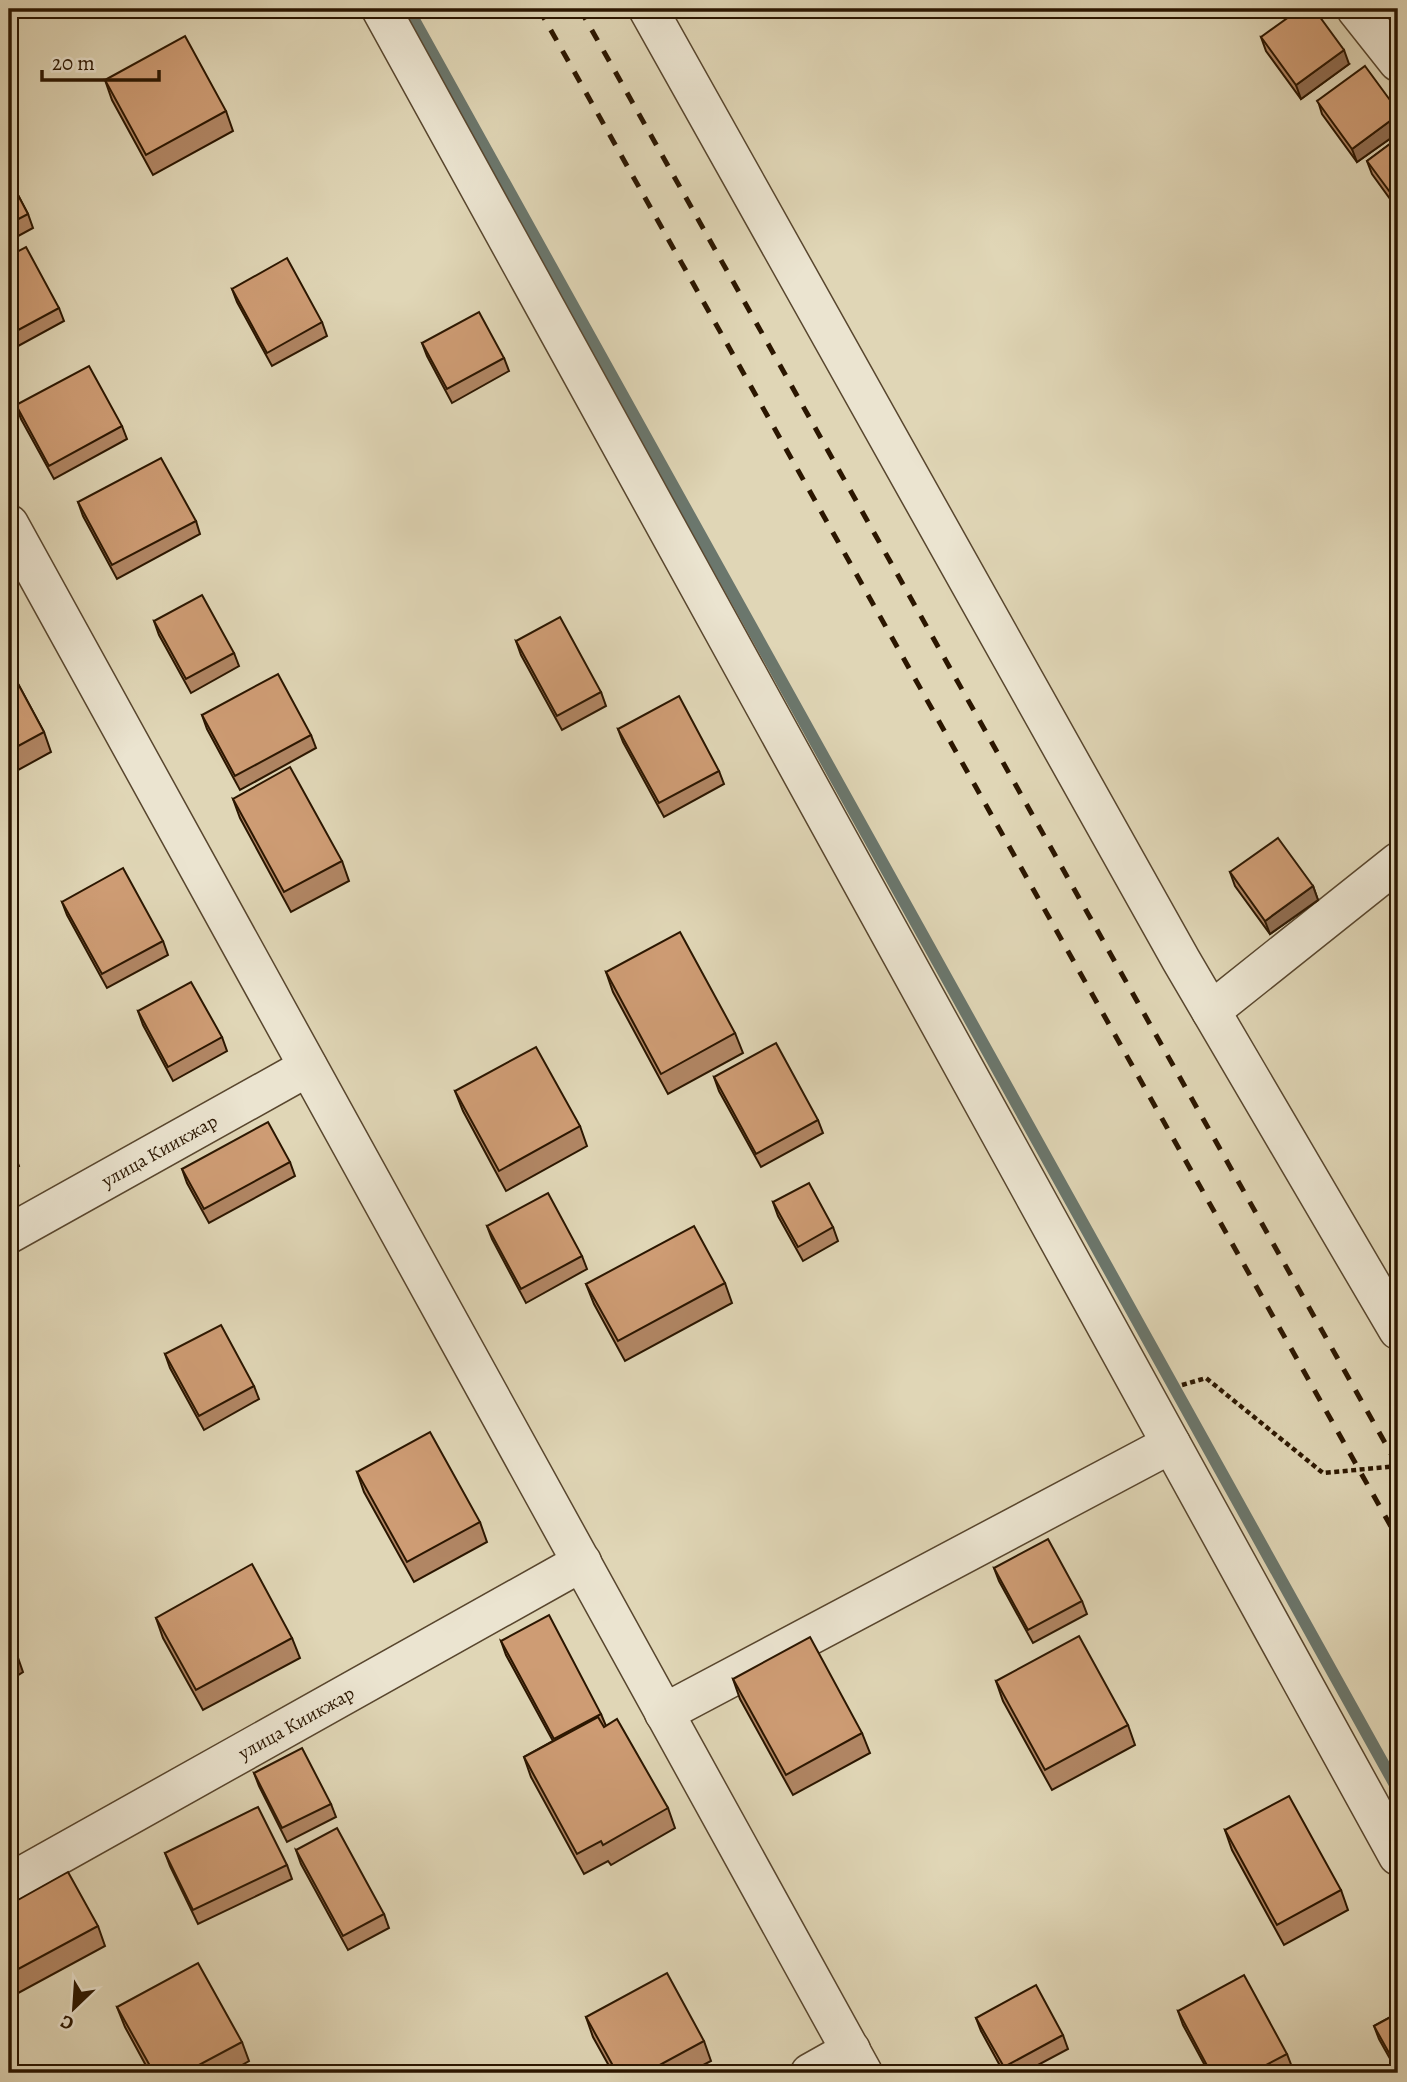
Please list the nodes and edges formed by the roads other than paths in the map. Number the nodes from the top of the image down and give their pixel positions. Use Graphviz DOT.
graph roads {
  1 [pos="381,9"];
  2 [pos="648,9"];
  3 [pos="1356,9"];
  4 [pos="1398,62"];
  5 [pos="9,524"];
  6 [pos="23,584"];
  7 [pos="1398,862"];
  8 [pos="1211,1011"];
  9 [pos="308,1067"];
  10 [pos="9,1234"];
  11 [pos="1398,1330"];
  12 [pos="1171,1444"];
  13 [pos="582,1562"];
  14 [pos="664,1713"];
  15 [pos="1398,1856"];
  16 [pos="9,1883"];
  17 [pos="857,2062"];
  18 [pos="810,2073"];
  1 -- 12 [label="street"];
  2 -- 8 [label="street"];
  3 -- 4 [label="street"];
  5 -- 6 [label="street"];
  6 -- 9 [label="street"];
  7 -- 8 [label="street"];
  8 -- 11 [label="street"];
  9 -- 10 [label="street, улица Киикжар"];
  9 -- 13 [label="street"];
  12 -- 14 [label="street"];
  12 -- 15 [label="street"];
  13 -- 14 [label="street"];
  13 -- 16 [label="street, улица Киикжар"];
  14 -- 17 [label="street"];
  17 -- 18 [label="street"];
}
